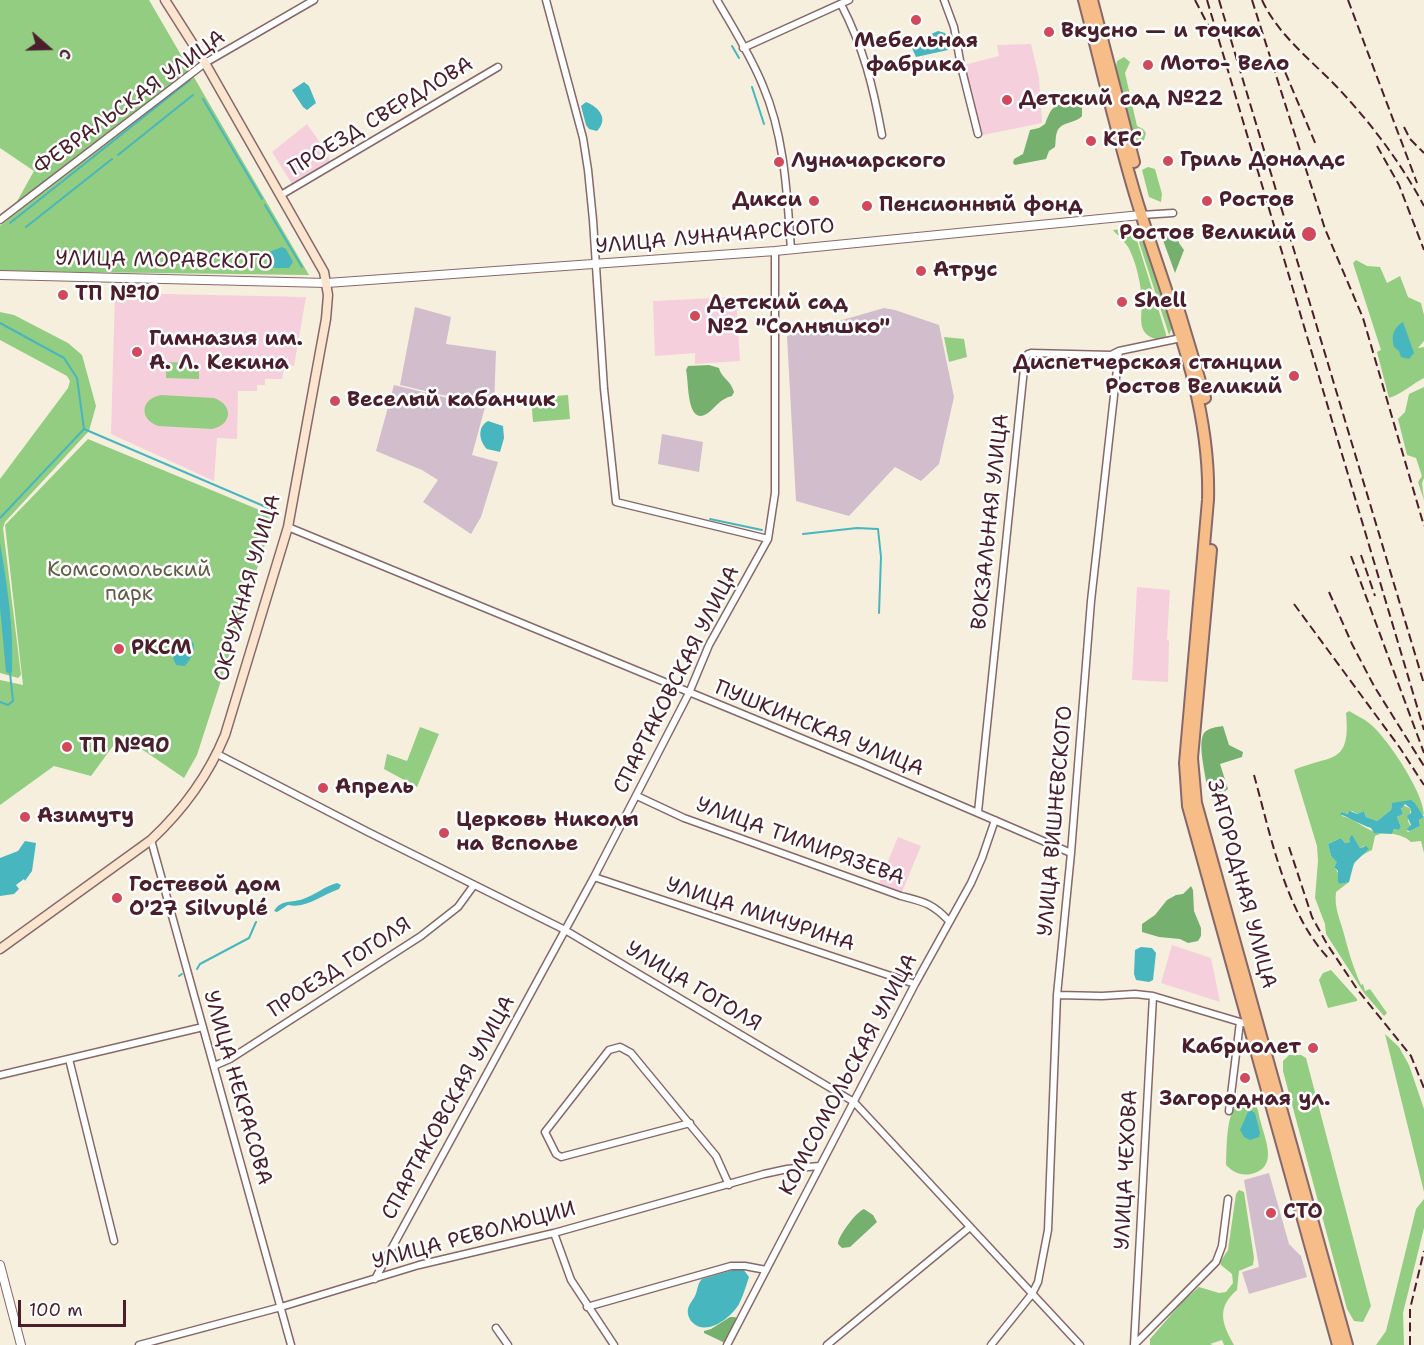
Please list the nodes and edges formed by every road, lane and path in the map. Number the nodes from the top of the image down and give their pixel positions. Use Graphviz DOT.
graph roads {
  1 [pos="165,0"];
  2 [pos="314,0"];
  3 [pos="546,0"];
  4 [pos="717,0"];
  5 [pos="944,0"];
  6 [pos="1084,0"];
  7 [pos="1092,0"];
  8 [pos="846,1"];
  9 [pos="743,48"];
  10 [pos="205,63"];
  11 [pos="498,67"];
  12 [pos="978,134"];
  13 [pos="882,135"];
  14 [pos="281,195"];
  15 [pos="1173,213"];
  16 [pos="1144,215"];
  17 [pos="0,220"];
  18 [pos="791,249"];
  19 [pos="775,251"];
  20 [pos="596,265"];
  21 [pos="0,275"];
  22 [pos="327,283"];
  23 [pos="1181,339"];
  24 [pos="1119,351"];
  25 [pos="288,527"];
  26 [pos="768,539"];
  27 [pos="689,693"];
  28 [pos="218,754"];
  29 [pos="637,796"];
  30 [pos="978,812"];
  31 [pos="995,819"];
  32 [pos="152,840"];
  33 [pos="1071,853"];
  34 [pos="594,877"];
  35 [pos="474,885"];
  36 [pos="949,921"];
  37 [pos="565,930"];
  38 [pos="0,949"];
  39 [pos="915,984"];
  40 [pos="1057,995"];
  41 [pos="1154,996"];
  42 [pos="1249,1025"];
  43 [pos="203,1027"];
  44 [pos="69,1059"];
  45 [pos="214,1066"];
  46 [pos="0,1075"];
  47 [pos="854,1102"];
  48 [pos="1229,1111"];
  49 [pos="690,1123"];
  50 [pos="819,1166"];
  51 [pos="729,1185"];
  52 [pos="1228,1199"];
  53 [pos="970,1227"];
  54 [pos="554,1233"];
  55 [pos="114,1241"];
  56 [pos="0,1265"];
  57 [pos="766,1270"];
  58 [pos="375,1280"];
  59 [pos="1032,1294"];
  60 [pos="281,1307"];
  61 [pos="587,1307"];
  62 [pos="496,1328"];
  63 [pos="21,1345"];
  64 [pos="139,1345"];
  65 [pos="291,1345"];
  66 [pos="508,1345"];
  67 [pos="614,1345"];
  68 [pos="727,1345"];
  69 [pos="827,1345"];
  70 [pos="991,1345"];
  71 [pos="1080,1345"];
  72 [pos="1134,1345"];
  73 [pos="1338,1345"];
  74 [pos="1347,1345"];
  1 -- 10 [label="main road, ОКРУЖНАЯ УЛИЦА"];
  2 -- 10 [label="street, ФЕВРАЛЬСКАЯ УЛИЦА"];
  3 -- 20 [label="street"];
  4 -- 9 [label="street"];
  5 -- 12 [label="street"];
  6 -- 16 [label="highway"];
  7 -- 16 [label="highway"];
  8 -- 9 [label="street"];
  8 -- 13 [label="street"];
  9 -- 18 [label="street"];
  10 -- 14 [label="main road, ОКРУЖНАЯ УЛИЦА"];
  10 -- 17 [label="street, ФЕВРАЛЬСКАЯ УЛИЦА"];
  11 -- 14 [label="street, ПРОЕЗД СВЕРДЛОВА"];
  14 -- 22 [label="main road, ОКРУЖНАЯ УЛИЦА"];
  15 -- 16 [label="street"];
  16 -- 18 [label="street, УЛИЦА ЛУНАЧАРСКОГО"];
  16 -- 23 [label="highway, ЗАГОРОДНАЯ УЛИЦА"];
  16 -- 42 [label="highway, ЗАГОРОДНАЯ УЛИЦА"];
  18 -- 19 [label="street, УЛИЦА ЛУНАЧАРСКОГО"];
  19 -- 20 [label="street, УЛИЦА ЛУНАЧАРСКОГО"];
  19 -- 26 [label="street, СПАРТАКОВСКАЯ УЛИЦА"];
  20 -- 22 [label="street, УЛИЦА ЛУНАЧАРСКОГО"];
  20 -- 26 [label="street"];
  21 -- 22 [label="street, УЛИЦА МОРАВСКОГО"];
  22 -- 25 [label="main road, ОКРУЖНАЯ УЛИЦА"];
  23 -- 24 [label="street, ВОКЗАЛЬНАЯ УЛИЦА"];
  23 -- 42 [label="highway, ЗАГОРОДНАЯ УЛИЦА"];
  24 -- 30 [label="street, ВОКЗАЛЬНАЯ УЛИЦА"];
  24 -- 33 [label="street, УЛИЦА ВИШНЕВСКОГО"];
  25 -- 27 [label="street, ПУШКИНСКАЯ УЛИЦА"];
  25 -- 28 [label="main road, ОКРУЖНАЯ УЛИЦА"];
  26 -- 27 [label="street, СПАРТАКОВСКАЯ УЛИЦА"];
  27 -- 29 [label="street, СПАРТАКОВСКАЯ УЛИЦА"];
  27 -- 30 [label="street, ПУШКИНСКАЯ УЛИЦА"];
  28 -- 32 [label="main road, ОКРУЖНАЯ УЛИЦА"];
  28 -- 35 [label="street, УЛИЦА ГОГОЛЯ"];
  29 -- 34 [label="street, СПАРТАКОВСКАЯ УЛИЦА"];
  29 -- 36 [label="street, УЛИЦА ТИМИРЯЗЕВА"];
  30 -- 31 [label="street, ПУШКИНСКАЯ УЛИЦА"];
  31 -- 33 [label="street, ПУШКИНСКАЯ УЛИЦА"];
  31 -- 36 [label="street, КОМСОМОЛЬСКАЯ УЛИЦА"];
  32 -- 38 [label="main road, ОКРУЖНАЯ УЛИЦА"];
  32 -- 43 [label="street, УЛИЦА НЕКРАСОВА"];
  33 -- 40 [label="street, УЛИЦА ВИШНЕВСКОГО"];
  34 -- 37 [label="street, СПАРТАКОВСКАЯ УЛИЦА"];
  34 -- 39 [label="street, УЛИЦА МИЧУРИНА"];
  35 -- 37 [label="street, УЛИЦА ГОГОЛЯ"];
  35 -- 45 [label="street, ПРОЕЗД ГОГОЛЯ"];
  36 -- 39 [label="street, КОМСОМОЛЬСКАЯ УЛИЦА"];
  37 -- 47 [label="street, УЛИЦА ГОГОЛЯ"];
  37 -- 58 [label="street, СПАРТАКОВСКАЯ УЛИЦА"];
  39 -- 47 [label="street, КОМСОМОЛЬСКАЯ УЛИЦА"];
  40 -- 41 [label="street"];
  40 -- 59 [label="street, УЛИЦА ВИШНЕВСКОГО"];
  41 -- 42 [label="street"];
  41 -- 72 [label="street, УЛИЦА ЧЕХОВА"];
  42 -- 48 [label="street"];
  42 -- 73 [label="highway, ЗАГОРОДНАЯ УЛИЦА"];
  42 -- 74 [label="highway, ЗАГОРОДНАЯ УЛИЦА"];
  43 -- 44 [label="street"];
  43 -- 45 [label="street, УЛИЦА НЕКРАСОВА"];
  44 -- 46 [label="street"];
  44 -- 55 [label="street"];
  45 -- 60 [label="street, УЛИЦА НЕКРАСОВА"];
  47 -- 50 [label="street, КОМСОМОЛЬСКАЯ УЛИЦА"];
  47 -- 53 [label="street, УЛИЦА ГОГОЛЯ"];
  49 -- 49 [label="street"];
  49 -- 51 [label="street"];
  50 -- 51 [label="street, УЛИЦА РЕВОЛЮЦИИ"];
  50 -- 57 [label="street, КОМСОМОЛЬСКАЯ УЛИЦА"];
  51 -- 54 [label="street, УЛИЦА РЕВОЛЮЦИИ"];
  52 -- 72 [label="street, УЛИЦА ЧЕХОВА"];
  53 -- 59 [label="street, УЛИЦА ГОГОЛЯ"];
  53 -- 69 [label="street"];
  54 -- 58 [label="street, УЛИЦА РЕВОЛЮЦИИ"];
  54 -- 61 [label="street"];
  56 -- 63 [label="street"];
  57 -- 61 [label="street"];
  57 -- 68 [label="street, КОМСОМОЛЬСКАЯ УЛИЦА"];
  58 -- 60 [label="street, УЛИЦА РЕВОЛЮЦИИ"];
  59 -- 70 [label="street"];
  59 -- 71 [label="street, УЛИЦА ГОГОЛЯ"];
  60 -- 64 [label="street, УЛИЦА РЕВОЛЮЦИИ"];
  60 -- 65 [label="street, УЛИЦА НЕКРАСОВА"];
  61 -- 67 [label="street"];
  62 -- 66 [label="street"];
}
